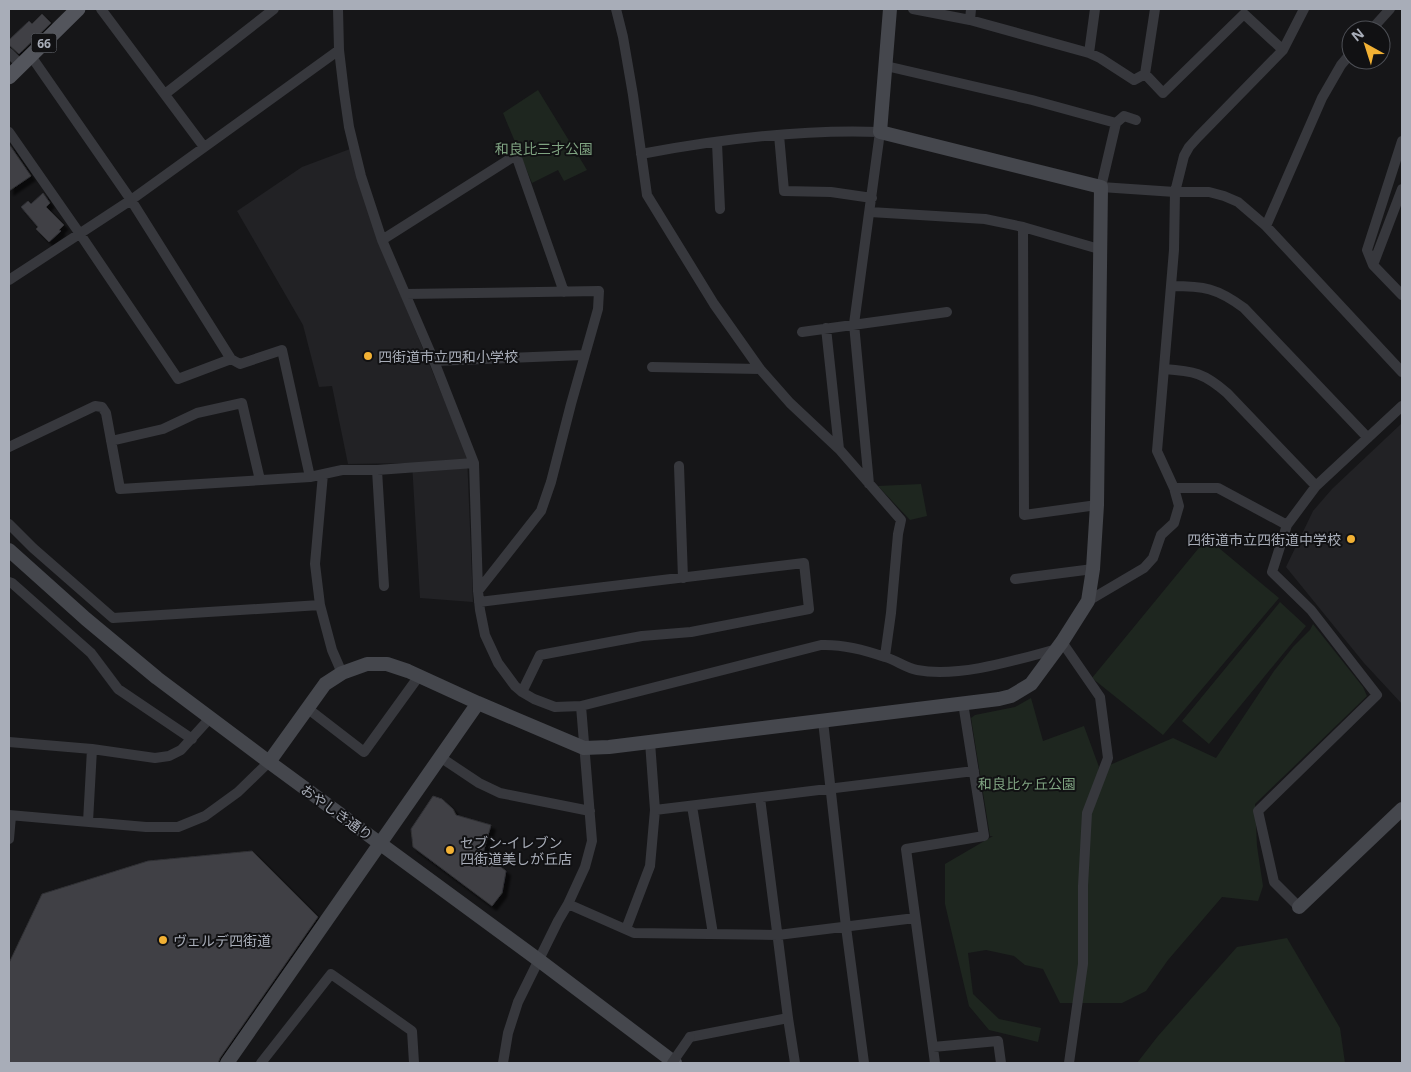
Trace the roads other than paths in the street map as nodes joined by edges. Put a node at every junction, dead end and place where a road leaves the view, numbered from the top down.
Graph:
1 (78, 9) edge
2 (101, 9) edge
3 (274, 9) edge
4 (338, 9) edge
5 (616, 9) edge
6 (890, 9) edge
7 (914, 9) edge
8 (971, 9) edge
9 (1095, 9) edge
10 (1155, 9) edge
11 (1304, 9) edge
12 (1390, 9) edge
13 (970, 20) junction
14 (1380, 20) edge
15 (339, 50) junction
16 (1283, 50) junction
17 (9, 53) edge
18 (1089, 53) junction
19 (26, 60) junction
20 (1341, 65) edge
21 (886, 66) junction
22 (1146, 74) junction
23 (9, 77) edge
24 (165, 94) junction
25 (1136, 120) dead end
26 (1116, 123) junction
27 (9, 132) edge
28 (880, 132) junction
29 (778, 135) junction
30 (1402, 141) edge
31 (716, 142) junction
32 (204, 147) junction
33 (642, 154) junction
34 (1101, 187) junction
35 (1175, 192) junction
36 (1402, 193) edge
37 (872, 198) junction
38 (131, 200) junction
39 (720, 209) dead end
40 (870, 212) junction
41 (1266, 226) junction
42 (1023, 227) junction
43 (80, 234) junction
44 (382, 240) junction
45 (1099, 248) junction
46 (1373, 265) junction
47 (9, 280) edge
48 (1171, 286) junction
49 (564, 292) junction
50 (404, 294) junction
51 (1402, 296) edge
52 (947, 312) dead end
53 (854, 324) junction
54 (826, 328) junction
55 (802, 332) dead end
56 (584, 355) junction
57 (231, 359) junction
58 (434, 361) junction
59 (652, 367) dead end
60 (760, 369) junction
61 (1164, 369) junction
62 (1402, 372) edge
63 (1402, 406) edge
64 (1368, 438) junction
65 (111, 441) junction
66 (9, 446) edge
67 (839, 449) junction
68 (474, 464) junction
69 (679, 466) dead end
70 (377, 470) junction
71 (323, 474) junction
72 (310, 477) junction
73 (260, 480) junction
74 (868, 484) junction
75 (1316, 486) junction
76 (1174, 488) junction
77 (1097, 505) junction
78 (9, 524) edge
79 (1287, 525) junction
80 (9, 550) edge
81 (1093, 569) junction
82 (683, 578) junction
83 (1015, 579) dead end
84 (9, 582) edge
85 (384, 586) dead end
86 (479, 596) junction
87 (1088, 601) junction
88 (320, 605) junction
89 (1060, 646) junction
90 (885, 656) junction
91 (342, 673) junction
92 (419, 676) junction
93 (522, 692) junction
94 (478, 703) junction
95 (963, 703) junction
96 (581, 706) junction
97 (307, 708) junction
98 (211, 717) junction
99 (823, 720) junction
100 (192, 739) junction
101 (9, 742) edge
102 (650, 742) junction
103 (584, 748) junction
104 (92, 750) junction
105 (440, 757) junction
106 (269, 762) junction
107 (974, 771) junction
108 (831, 789) junction
109 (760, 798) junction
110 (692, 806) junction
111 (1402, 809) edge
112 (655, 810) junction
113 (590, 811) junction
114 (10, 816) edge
115 (88, 822) junction
116 (9, 839) edge
117 (380, 844) junction
118 (568, 904) junction
119 (1299, 907) joint
120 (915, 918) junction
121 (846, 927) junction
122 (626, 929) junction
123 (713, 934) junction
124 (778, 935) junction
125 (540, 961) junction
126 (788, 1018) junction
127 (933, 1048) junction
128 (227, 1063) edge
129 (261, 1063) edge
130 (414, 1063) edge
131 (503, 1063) edge
132 (674, 1063) edge
133 (796, 1063) edge
134 (864, 1063) edge
135 (935, 1063) edge
136 (1001, 1063) edge
137 (1069, 1063) edge

1 - 19 main road, 66
2 - 24 street
3 - 24 street
4 - 15 street
5 - 33 street
6 - 21 street
7 - 13 street
8 - 13 street
9 - 18 street
10 - 22 street
11 - 16 street
12 - 14 street
13 - 18 street
15 - 32 street
15 - 44 street
16 - 22 street
16 - 35 street
17 - 19 street
18 - 22 street
19 - 23 main road, 66
19 - 38 street
20 - 41 street
21 - 26 street
21 - 28 street
24 - 32 street
25 - 26 street
26 - 34 street
27 - 43 street
28 - 29 street
28 - 34 street
28 - 37 street
29 - 31 street
29 - 37 street
30 - 46 street
31 - 33 street
31 - 39 street
32 - 38 street
33 - 60 street
34 - 35 street
34 - 45 street
35 - 41 street
35 - 48 street
36 - 46 street
37 - 40 street
38 - 43 street
38 - 57 street
40 - 42 street
40 - 53 street
41 - 62 street
42 - 45 street
42 - 77 street
43 - 47 street
43 - 57 street
44 - 49 street
44 - 50 street
45 - 77 street
46 - 51 street
48 - 61 street
48 - 64 street
49 - 50 street
49 - 56 street
50 - 58 street
52 - 53 street
53 - 54 street
53 - 74 street
54 - 55 street
54 - 67 street
56 - 58 street
56 - 86 street
57 - 72 street
58 - 68 street
59 - 60 street
60 - 67 street
61 - 75 street
61 - 76 street
63 - 64 street
64 - 75 street
65 - 66 street
65 - 73 street
65 - 73 street
67 - 74 street
68 - 70 street
68 - 86 street
69 - 82 street
70 - 71 street
70 - 85 street
71 - 72 street
71 - 88 street
72 - 73 street
74 - 90 street
75 - 79 street
76 - 79 street
76 - 87 street
77 - 81 street
78 - 88 street
79 - 119 street
80 - 98 street, おやしき通り
81 - 83 street
81 - 87 street
82 - 86 street
82 - 93 street
84 - 100 street
86 - 93 street
87 - 89 street
88 - 91 street
89 - 90 street
89 - 95 street
89 - 137 street
90 - 96 street
91 - 92 street
91 - 97 street
92 - 94 street
92 - 97 street
93 - 96 street
94 - 103 street
94 - 105 street
95 - 99 street
95 - 107 street
96 - 103 street
97 - 106 street
98 - 100 street
98 - 106 street, おやしき通り
99 - 102 street
99 - 108 street
100 - 104 street
101 - 104 street
102 - 103 street
102 - 112 street
103 - 113 street
104 - 115 street
105 - 113 street
105 - 117 street
106 - 115 street
106 - 117 street, おやしき通り
107 - 108 street
107 - 120 street
108 - 109 street
108 - 121 street
109 - 110 street
109 - 124 street
110 - 112 street
110 - 123 street
111 - 119 street
112 - 122 street
113 - 118 street
114 - 115 street
114 - 116 street
117 - 125 street, おやしき通り
117 - 128 street
118 - 122 street
118 - 125 street
120 - 121 street
120 - 127 street
121 - 124 street
121 - 134 street
122 - 123 street
123 - 124 street
124 - 126 street
125 - 131 street
125 - 132 street, おやしき通り
126 - 132 street, bridge
126 - 133 street
127 - 135 street
127 - 136 street
129 - 130 street

